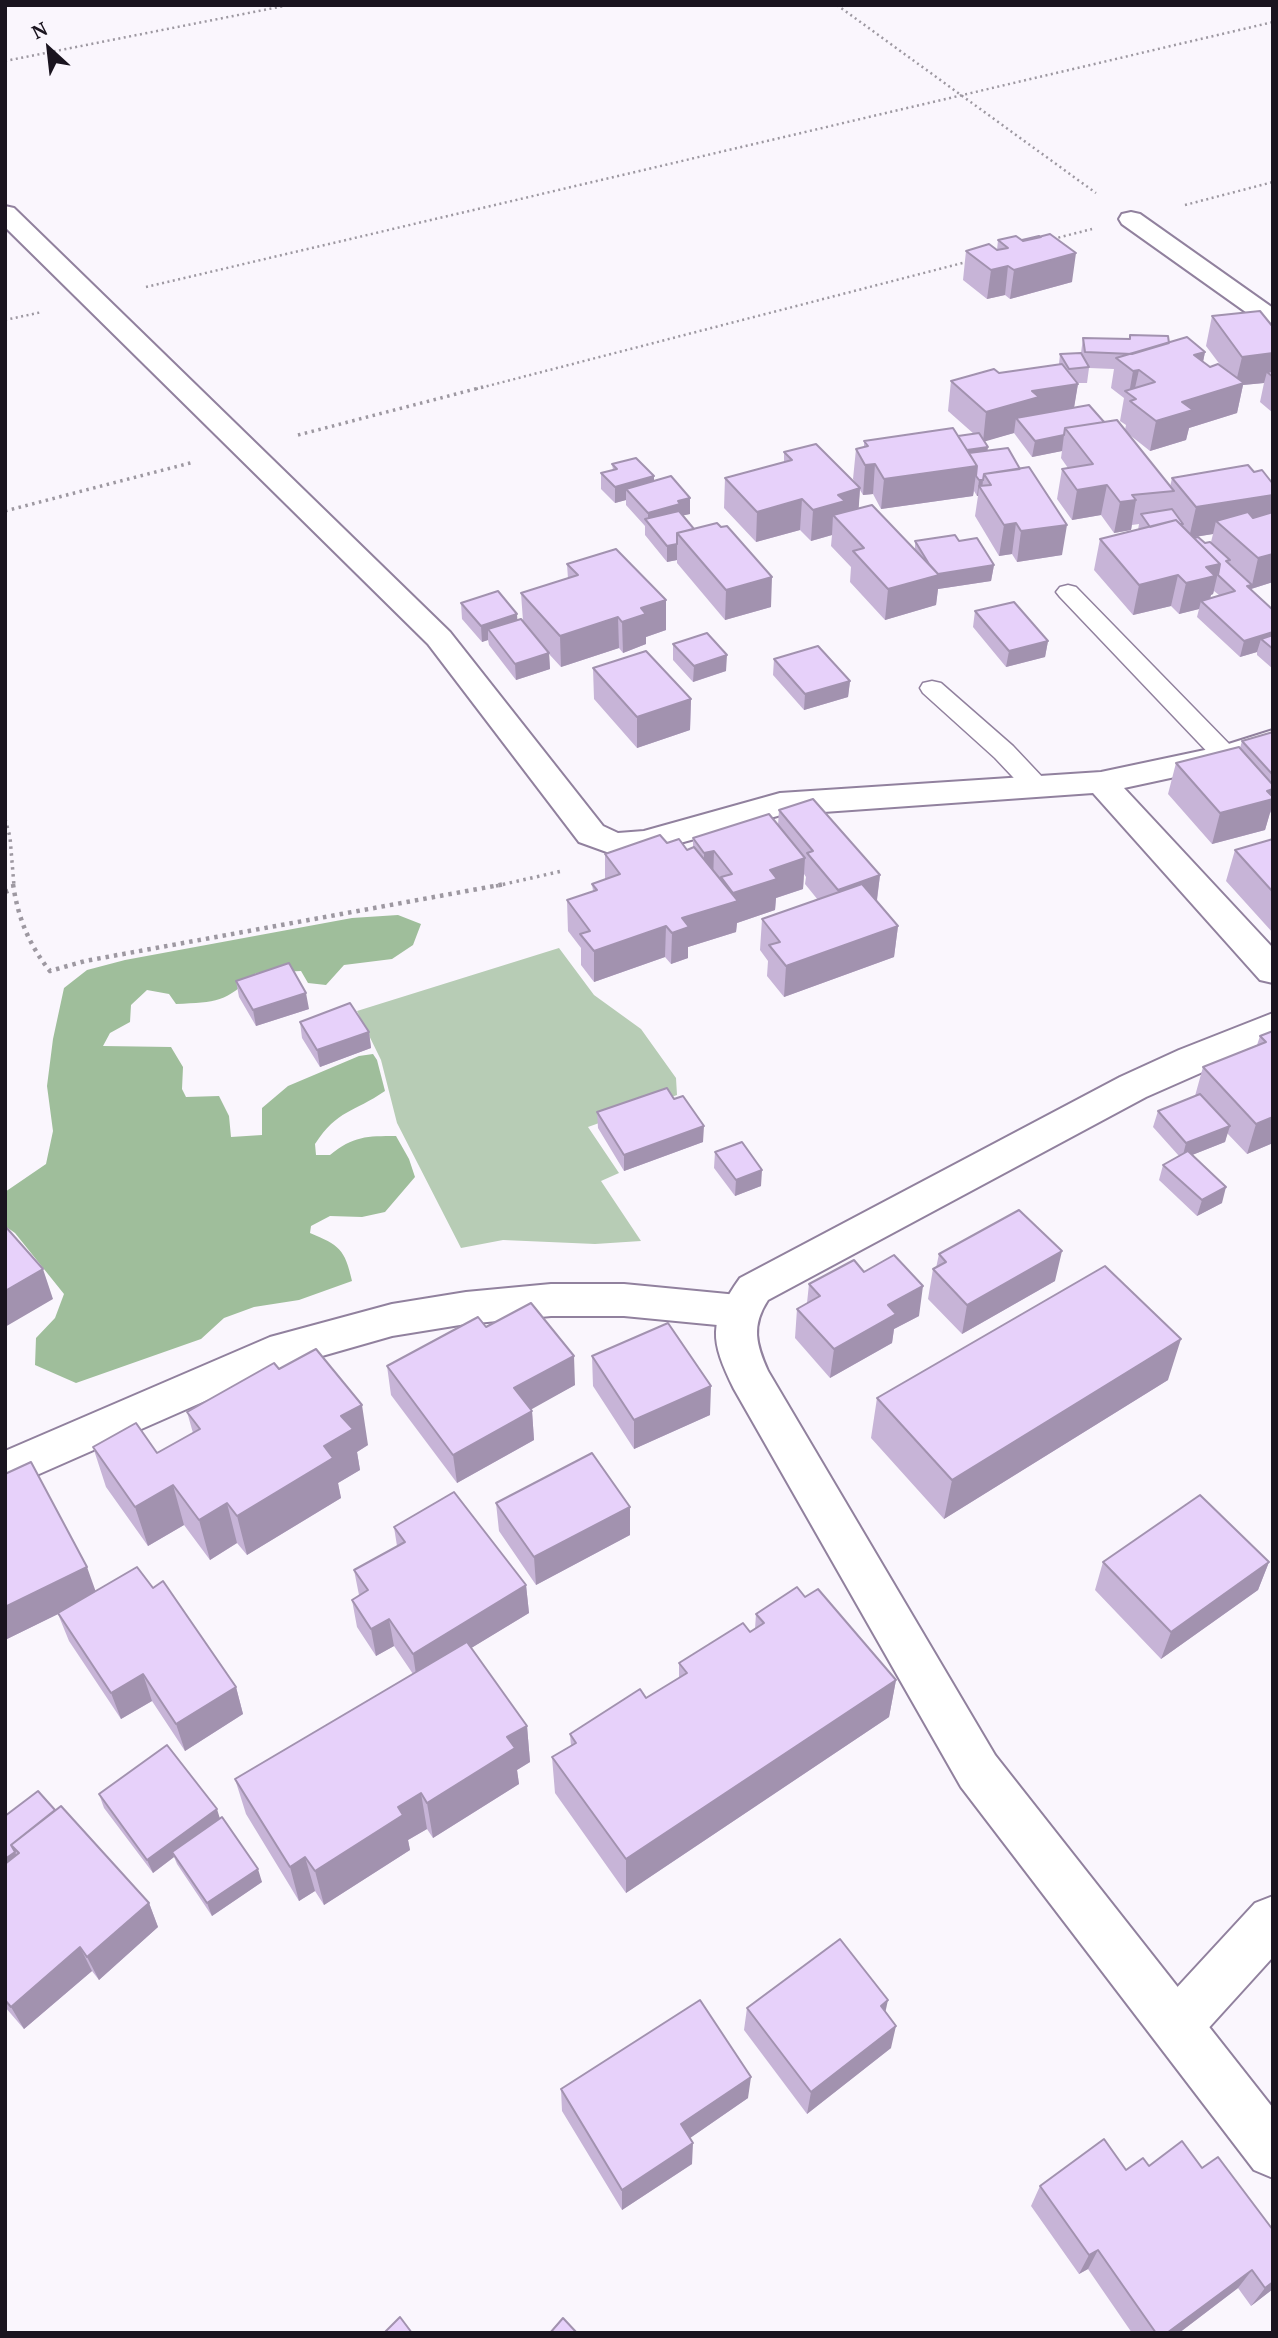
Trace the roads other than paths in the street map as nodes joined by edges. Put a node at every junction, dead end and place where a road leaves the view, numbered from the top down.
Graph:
1 (5, 213) edge
2 (1131, 219) road end
3 (1273, 320) edge
4 (1068, 592) dead end
5 (932, 688) dead end
6 (1273, 740) edge
7 (1226, 756) junction
8 (1101, 782) junction
9 (1037, 787) junction
10 (1273, 971) edge
11 (1273, 1026) edge
12 (738, 1311) junction
13 (5, 1471) edge
14 (1273, 1920) edge
15 (1177, 2025) junction
16 (1273, 2151) edge

1 - 9 street
2 - 3 street
4 - 7 lane
5 - 9 lane
6 - 7 street
7 - 8 street
8 - 9 street
8 - 10 street
11 - 12 street
12 - 13 street
12 - 15 street
14 - 15 street
15 - 16 street

